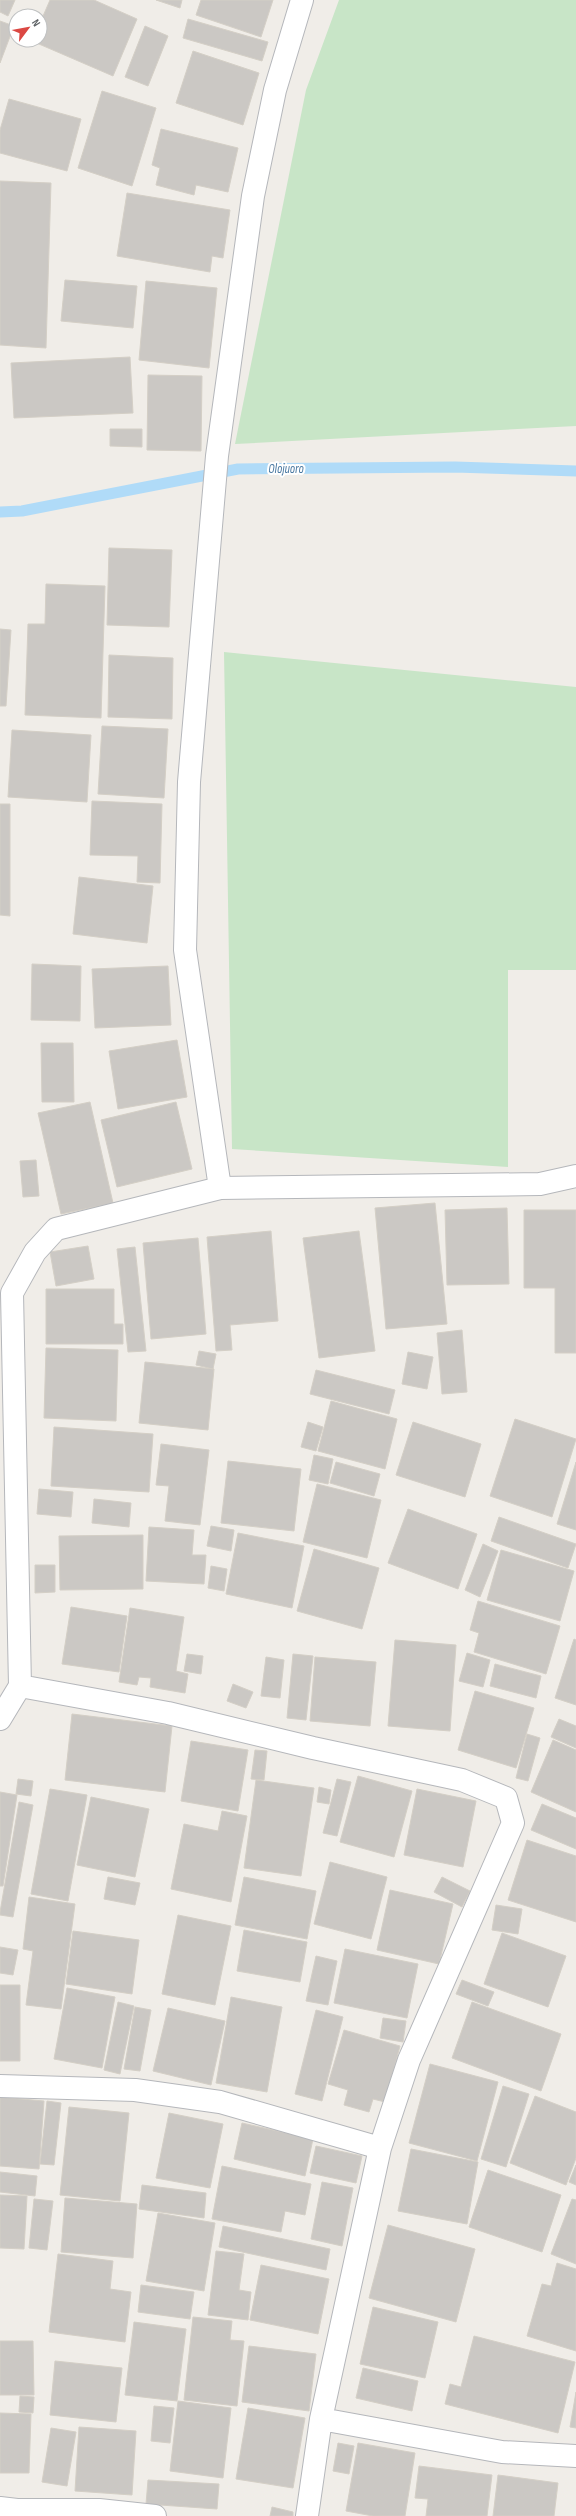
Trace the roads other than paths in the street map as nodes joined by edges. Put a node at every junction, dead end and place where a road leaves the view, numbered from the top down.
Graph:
1 (302, 0) edge
2 (576, 1176) edge
3 (220, 1188) junction
4 (20, 1686) junction
5 (0, 1719) edge
6 (0, 2086) edge
7 (380, 2148) junction
8 (321, 2419) junction
9 (576, 2456) edge
10 (0, 2508) edge
11 (155, 2516) edge
12 (307, 2516) edge

1 - 3 street
2 - 3 street
3 - 4 street
4 - 5 street
4 - 7 street
6 - 7 street
7 - 8 street
8 - 9 street
8 - 12 street
10 - 11 street

